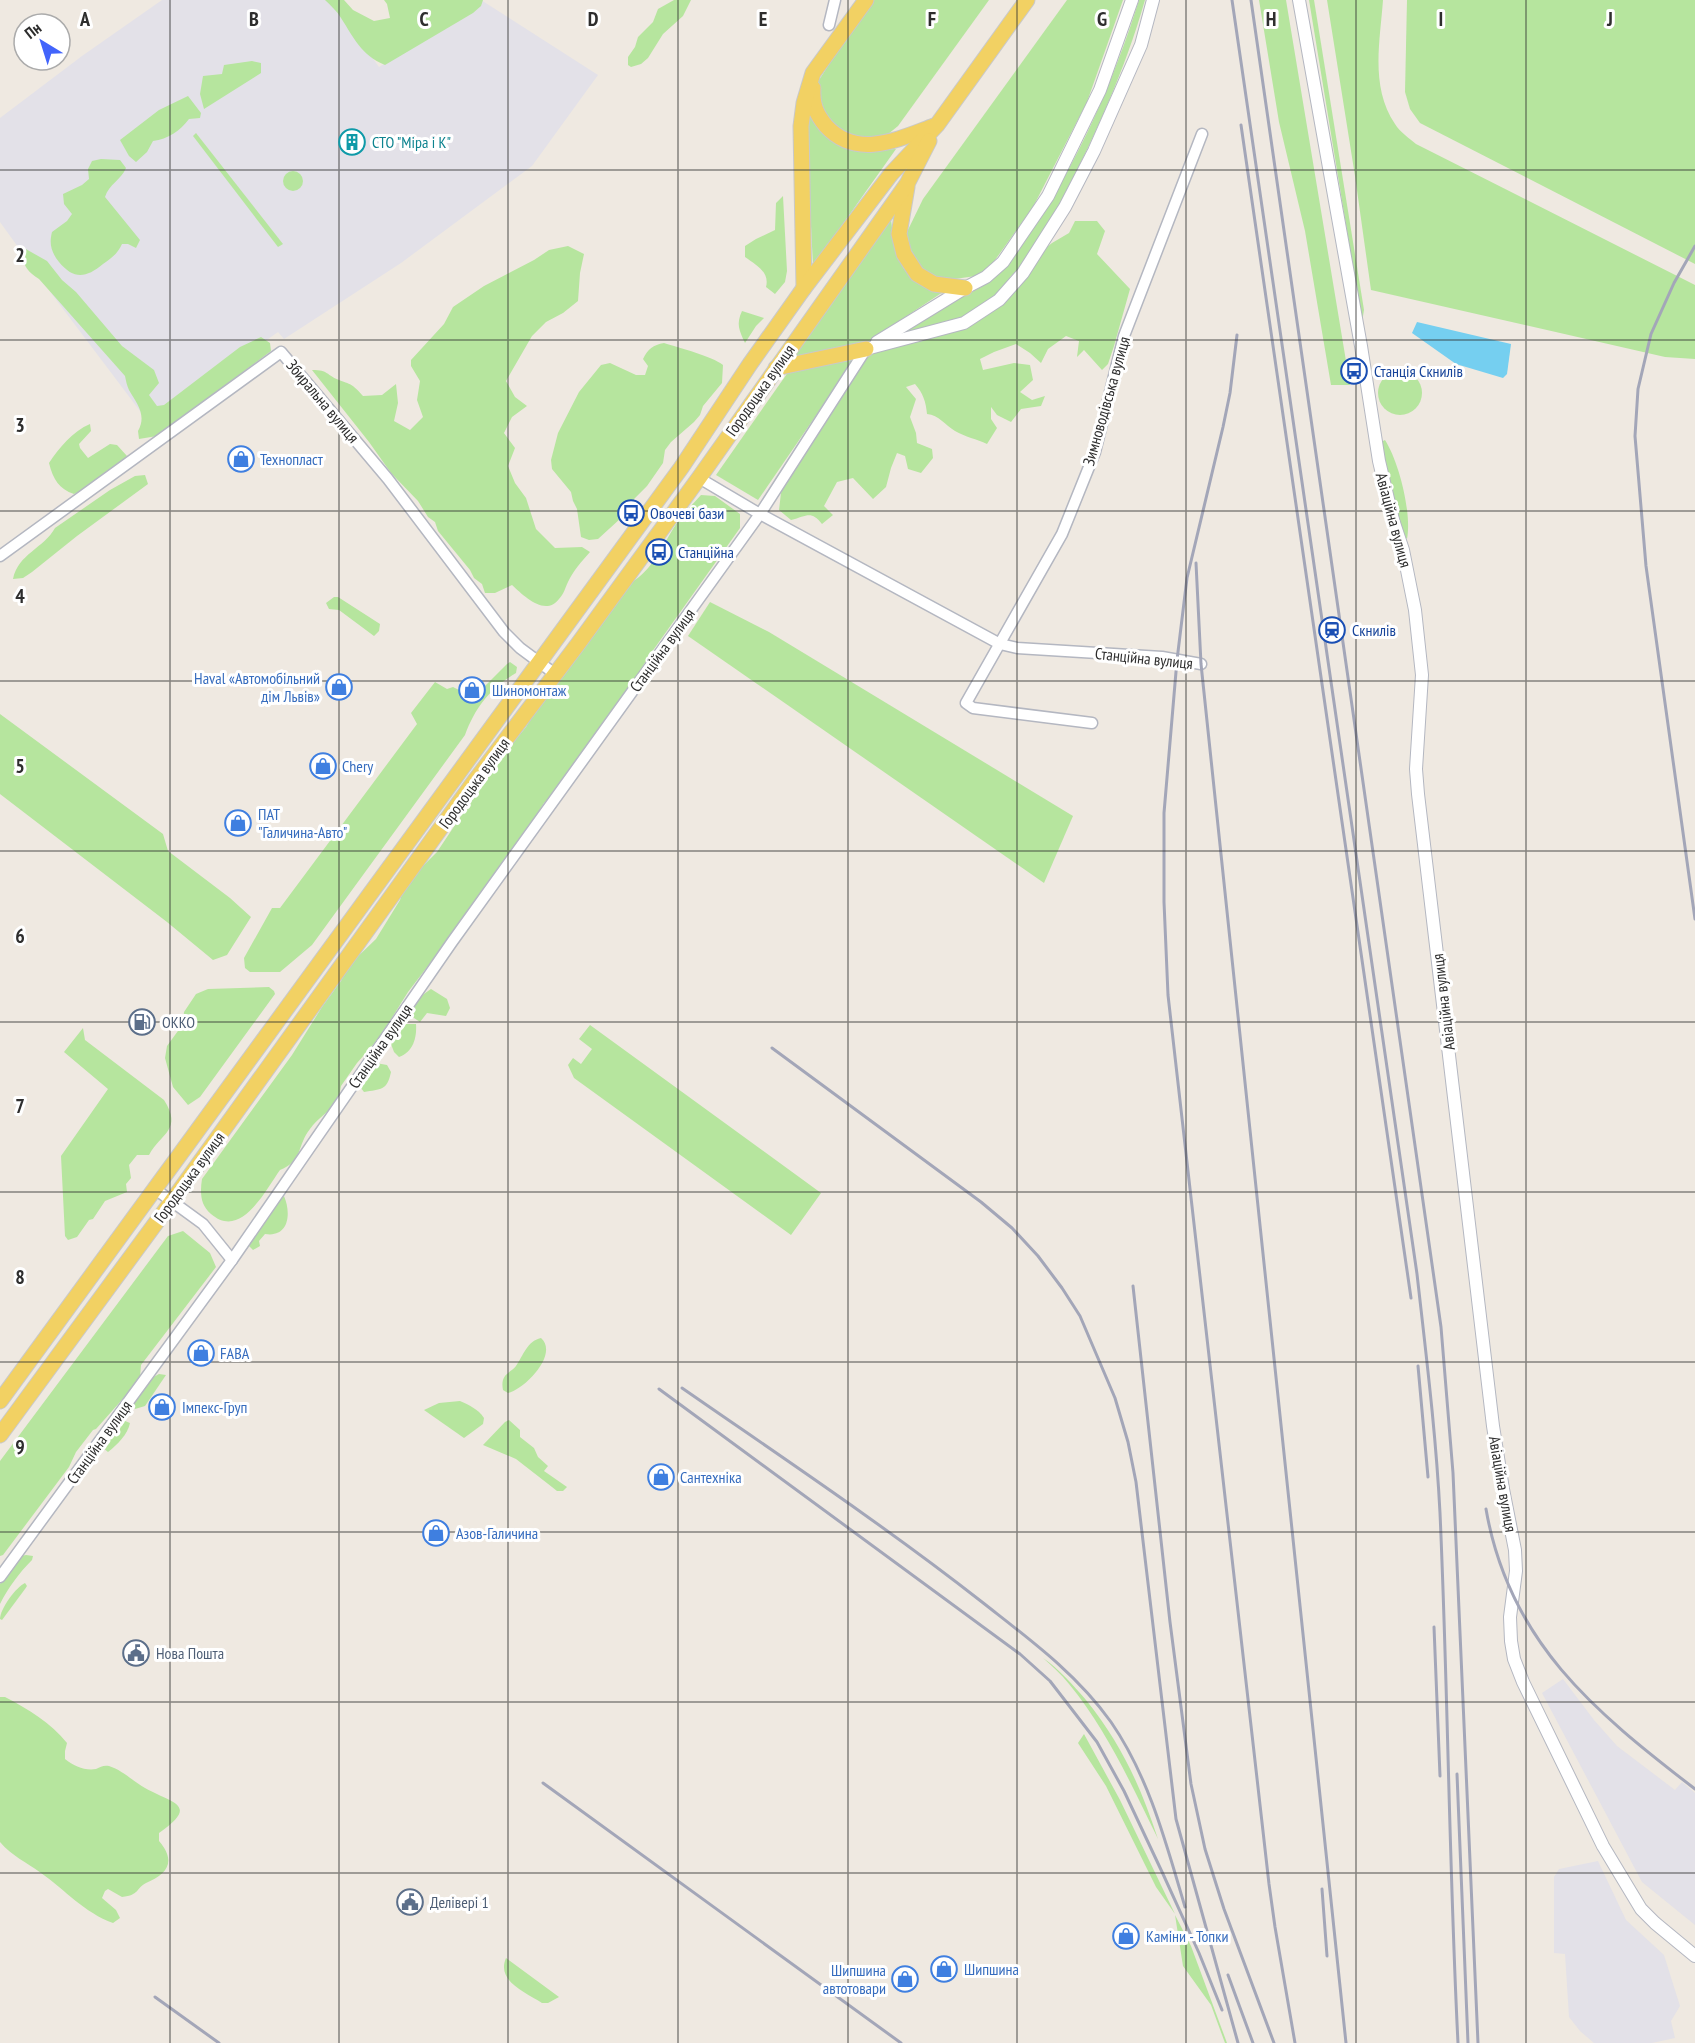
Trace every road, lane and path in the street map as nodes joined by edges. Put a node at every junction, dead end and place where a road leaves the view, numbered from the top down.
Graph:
1 (835, 0) edge
2 (866, 0) edge
3 (1027, 0) edge
4 (1132, 0) edge
5 (1153, 0) edge
6 (1299, 0) edge
7 (829, 25) dead end
8 (813, 74) junction
9 (937, 125) junction
10 (1202, 134) dead end
11 (907, 184) junction
12 (804, 288) junction
13 (965, 288) junction
14 (866, 348) junction
15 (776, 368) junction
16 (699, 478) junction
17 (760, 514) junction
18 (0, 556) edge
19 (1000, 644) junction
20 (539, 662) junction
21 (1201, 664) dead end
22 (555, 674) junction
23 (1092, 723) dead end
24 (155, 1189) junction
25 (172, 1201) junction
26 (232, 1260) junction
27 (0, 1401) edge
28 (0, 1435) edge
29 (0, 1577) edge
30 (1695, 1956) edge

1 - 7 street
2 - 8 main road
3 - 9 main road, Городоцька вулиця
4 - 13 street
5 - 14 street
6 - 30 street, Авіаційна вулиця
8 - 9 main road
8 - 12 main road
9 - 11 main road, Городоцька вулиця
9 - 12 main road, Городоцька вулиця
10 - 19 street, Зимноводівська вулиця
11 - 13 main road
11 - 15 main road, Городоцька вулиця
12 - 20 main road, Городоцька вулиця
13 - 14 street
14 - 15 main road
14 - 17 street, Станційна вулиця
15 - 16 main road, Городоцька вулиця
16 - 17 street, Станційна вулиця
16 - 22 main road, Городоцька вулиця
17 - 19 street, Станційна вулиця
17 - 26 street, Станційна вулиця
18 - 20 street, Збиральна вулиця
19 - 21 street, Станційна вулиця
19 - 23 street, Зимноводівська вулиця
20 - 22 street
20 - 24 main road, Городоцька вулиця
22 - 25 main road, Городоцька вулиця
24 - 25 street
24 - 27 main road, Городоцька вулиця
25 - 26 street
25 - 28 main road, Городоцька вулиця
26 - 29 street, Станційна вулиця

